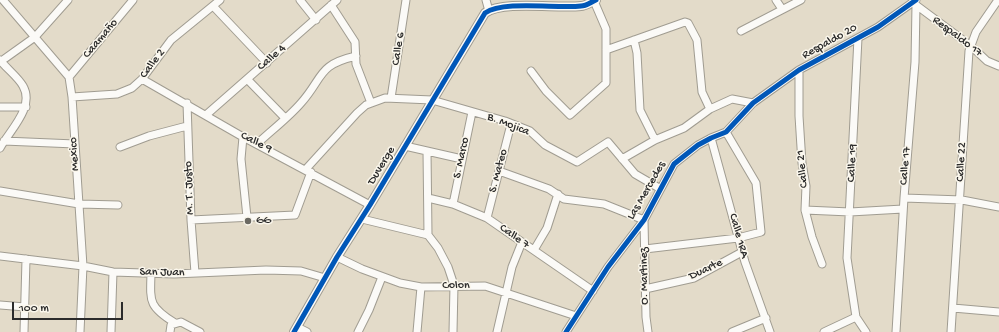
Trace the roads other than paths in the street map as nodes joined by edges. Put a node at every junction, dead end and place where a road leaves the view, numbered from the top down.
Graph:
1 (3, 0) edge
2 (68, 0) edge
3 (133, 0) edge
4 (220, 0) edge
5 (300, 0) edge
6 (337, 0) edge
7 (406, 0) edge
8 (486, 0) edge
9 (595, 0) edge
10 (776, 0) edge
11 (801, 0) edge
12 (998, 0) edge
13 (915, 2) edge
14 (525, 3) edge
15 (331, 5) junction
16 (213, 6) junction
17 (782, 10) junction
18 (489, 11) junction
19 (316, 20) junction
20 (741, 31) dead end
21 (35, 37) junction
22 (858, 38) junction
23 (634, 40) junction
24 (971, 46) junction
25 (606, 50) junction
26 (356, 56) junction
27 (0, 62) edge
28 (267, 63) junction
29 (999, 66) edge
30 (799, 70) junction
31 (531, 71) dead end
32 (69, 77) junction
33 (142, 79) junction
34 (248, 79) junction
35 (72, 97) junction
36 (388, 98) junction
37 (432, 100) junction
38 (187, 103) junction
39 (372, 103) junction
40 (753, 103) junction
41 (0, 107) edge
42 (26, 107) junction
43 (710, 109) junction
44 (472, 112) junction
45 (206, 115) junction
46 (285, 118) junction
47 (511, 124) junction
48 (188, 126) junction
49 (726, 132) junction
50 (243, 136) junction
51 (711, 138) junction
52 (655, 140) junction
53 (4, 141) junction
54 (258, 143) junction
55 (75, 144) junction
56 (405, 146) junction
57 (0, 148) edge
58 (120, 148) dead end
59 (427, 151) junction
60 (622, 159) junction
61 (462, 160) junction
62 (309, 171) junction
63 (499, 171) junction
64 (659, 188) junction
65 (0, 191) edge
66 (558, 194) junction
67 (428, 198) junction
68 (904, 198) junction
69 (960, 200) junction
70 (79, 204) junction
71 (452, 204) junction
72 (118, 205) dead end
73 (370, 205) junction
74 (999, 207) edge
75 (903, 209) junction
76 (805, 210) junction
77 (850, 212) junction
78 (247, 217) junction
79 (487, 218) junction
80 (362, 219) junction
81 (191, 220) junction
82 (644, 220) junction
83 (428, 235) junction
84 (738, 238) junction
85 (522, 242) junction
86 (645, 249) junction
87 (534, 250) junction
88 (742, 252) junction
89 (0, 256) edge
90 (337, 257) junction
91 (26, 259) junction
92 (822, 264) dead end
93 (83, 266) junction
94 (113, 272) junction
95 (195, 273) junction
96 (151, 274) junction
97 (382, 277) junction
98 (325, 278) junction
99 (454, 285) junction
100 (421, 287) junction
101 (645, 289) junction
102 (593, 291) junction
103 (506, 294) junction
104 (0, 305) edge
105 (25, 307) junction
106 (953, 308) junction
107 (999, 312) edge
108 (576, 316) junction
109 (856, 317) junction
110 (766, 318) junction
111 (172, 327) edge
112 (296, 329) edge
113 (24, 332) edge
114 (80, 332) edge
115 (111, 332) edge
116 (200, 332) edge
117 (307, 332) edge
118 (358, 332) edge
119 (417, 332) edge
120 (453, 332) edge
121 (497, 332) edge
122 (566, 332) edge
123 (648, 332) edge
124 (732, 332) edge
125 (770, 332) edge
126 (824, 332) edge
127 (866, 332) edge
128 (896, 332) edge
129 (952, 332) edge

1 - 21 street
2 - 21 street
3 - 32 street, Caamaño
4 - 16 street, Calle 2
5 - 19 street
6 - 15 street, Calle 4
7 - 36 street, Calle 6
8 - 18 street
9 - 14 street
9 - 25 street
10 - 17 street
11 - 17 street
12 - 24 street, Calle 22
13 - 22 street, Respaldo 20
13 - 24 street, Respaldo 17
13 - 68 street, Calle 17
14 - 18 street
15 - 19 street, Calle 4
15 - 26 street
16 - 28 street
16 - 33 street, Calle 2
17 - 20 street
18 - 37 street, Duverge
19 - 28 street, Calle 4
21 - 27 street
21 - 32 street
22 - 30 street, Respaldo 20
22 - 77 street, Calle 19
23 - 25 street
23 - 43 street
23 - 52 street
24 - 29 street, Respaldo 17
24 - 69 street, Calle 22
25 - 31 street
26 - 39 street
26 - 46 street
27 - 42 street
28 - 34 street, Calle 4
30 - 40 street, Respaldo 20
30 - 76 street, Calle 21
32 - 35 street, Mexico
33 - 35 street, Calle 2
33 - 38 street, Calle 9
34 - 45 street, Calle 4
34 - 46 street
35 - 55 street, Mexico
36 - 37 street, B. Mojica
36 - 39 street
37 - 44 street, B. Mojica
37 - 56 street, Duverge
38 - 45 street, Calle 9
38 - 48 street, M. T. Justo
39 - 62 street
40 - 43 street
40 - 49 street, Las Mercedes
41 - 42 street
42 - 53 street
43 - 52 street
44 - 47 street, B. Mojica
44 - 61 street, S. Marco
45 - 50 street, Calle 9
46 - 54 street
47 - 60 street, B. Mojica
47 - 63 street, S. Mateo
48 - 58 street
48 - 81 street, M. T. Justo
49 - 51 street, Las Mercedes
49 - 84 street
50 - 54 street, Calle 9
50 - 78 street
51 - 64 street, Las Mercedes
51 - 84 street, Calle 1RA
52 - 60 street
53 - 55 street
53 - 57 street
54 - 62 street, Calle 9
55 - 70 street, Mexico
56 - 59 street
56 - 73 street, Duverge
59 - 61 street
59 - 67 street
60 - 64 street
61 - 71 street, S. Marco
62 - 73 street, Calle 9
62 - 78 street
63 - 66 street
63 - 79 street, S. Mateo
64 - 82 street, Las Mercedes
65 - 70 street
66 - 82 street
66 - 87 street
67 - 71 street, Calle 7
67 - 83 street
68 - 69 street
68 - 75 street, Calle 17
69 - 74 street
69 - 106 street, Calle 22
70 - 72 street
70 - 93 street, Mexico
71 - 79 street, Calle 7
73 - 80 street, Duverge
75 - 77 street
75 - 128 street, Calle 17
76 - 77 street
76 - 92 street, Calle 21
77 - 109 street, Calle 19
78 - 81 street
79 - 85 street, Calle 7
80 - 83 street
80 - 90 street, Duverge
81 - 95 street, M. T. Justo
82 - 86 street, O. Martinez
82 - 102 street, Las Mercedes
83 - 99 street
84 - 86 street
84 - 88 street, Calle 1RA
85 - 87 street, Calle 7
85 - 103 street
86 - 101 street, O. Martinez
87 - 102 street, Calle 7
88 - 101 street, Duarte
88 - 110 street, Calle 1RA
89 - 91 street, San Juan
90 - 97 street, Colon
90 - 98 street, Duverge
91 - 93 street, San Juan
91 - 105 street
93 - 94 street, San Juan
93 - 114 street, Mexico
94 - 96 street, San Juan
94 - 115 street
95 - 96 street, San Juan
95 - 98 street, San Juan
96 - 111 street
97 - 100 street, Colon
97 - 118 street
98 - 112 street, Duverge
99 - 100 street, Colon
99 - 103 street, Colon
99 - 120 street
100 - 119 street
101 - 123 street, O. Martinez
102 - 108 street, Las Mercedes
103 - 108 street, Colon
103 - 121 street
104 - 105 street
105 - 113 street
106 - 107 street
106 - 129 street, Calle 22
108 - 122 street, Las Mercedes
109 - 126 street
109 - 127 street
110 - 124 street
110 - 125 street, Calle 1RA
111 - 116 street
112 - 117 street

